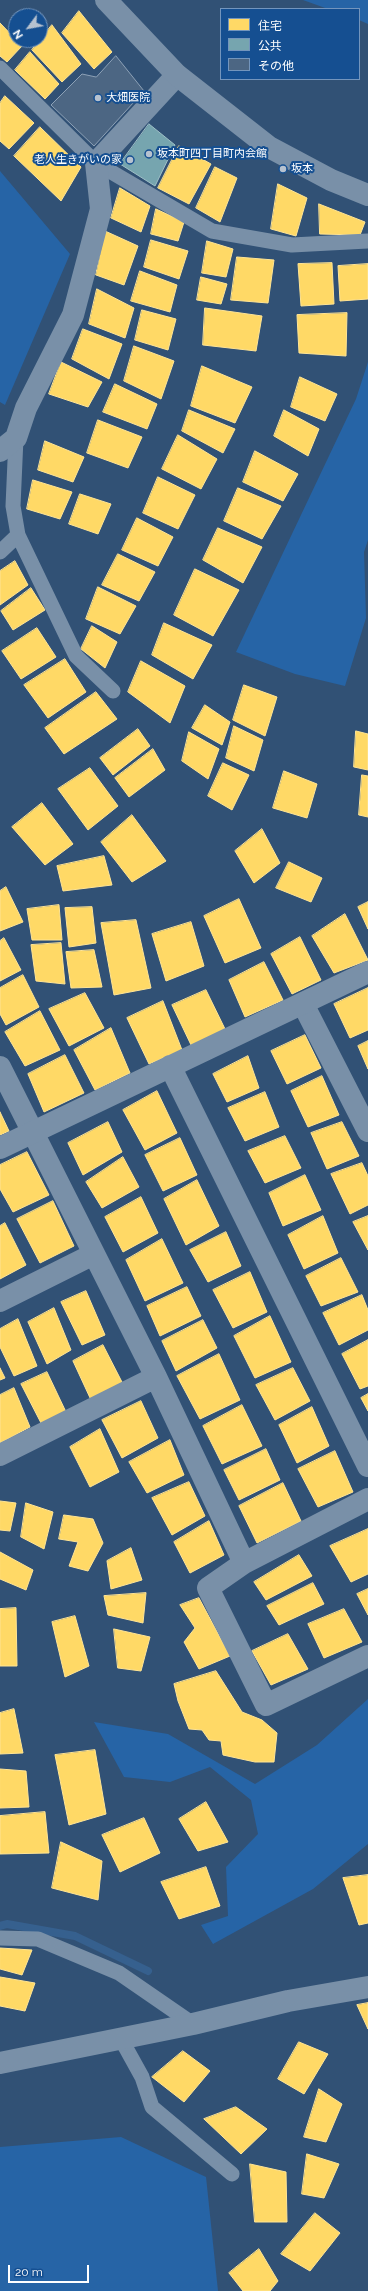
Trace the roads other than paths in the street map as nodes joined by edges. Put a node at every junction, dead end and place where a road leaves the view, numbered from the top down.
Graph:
1 (106, 0) edge
2 (0, 68) edge
3 (177, 75) junction
4 (96, 163) junction
5 (368, 195) edge
6 (368, 241) edge
7 (8, 445) edge
8 (18, 535) junction
9 (0, 552) edge
10 (113, 691) dead end
11 (368, 972) edge
12 (303, 1004) junction
13 (0, 1066) edge
14 (170, 1066) junction
15 (368, 1131) edge
16 (33, 1132) junction
17 (0, 1148) edge
18 (94, 1254) junction
19 (0, 1301) edge
20 (156, 1377) junction
21 (0, 1455) edge
22 (368, 1466) edge
23 (368, 1499) edge
24 (244, 1563) junction
25 (368, 1656) edge
26 (0, 1938) edge
27 (368, 1987) edge
28 (193, 2024) junction
29 (121, 2039) junction
30 (0, 2063) edge
31 (232, 2174) dead end

1 - 3 street
2 - 4 lane
3 - 4 street
3 - 5 street
4 - 6 lane
4 - 7 street
7 - 8 lane
8 - 9 lane
8 - 10 lane
11 - 12 street
12 - 14 street
12 - 15 street
13 - 16 street
14 - 16 street
14 - 22 street
16 - 17 street
16 - 18 street
18 - 19 street
18 - 20 street
20 - 21 street
20 - 24 street
23 - 24 street
24 - 25 street
26 - 28 lane
27 - 28 street
28 - 29 street
29 - 30 street
29 - 31 lane

